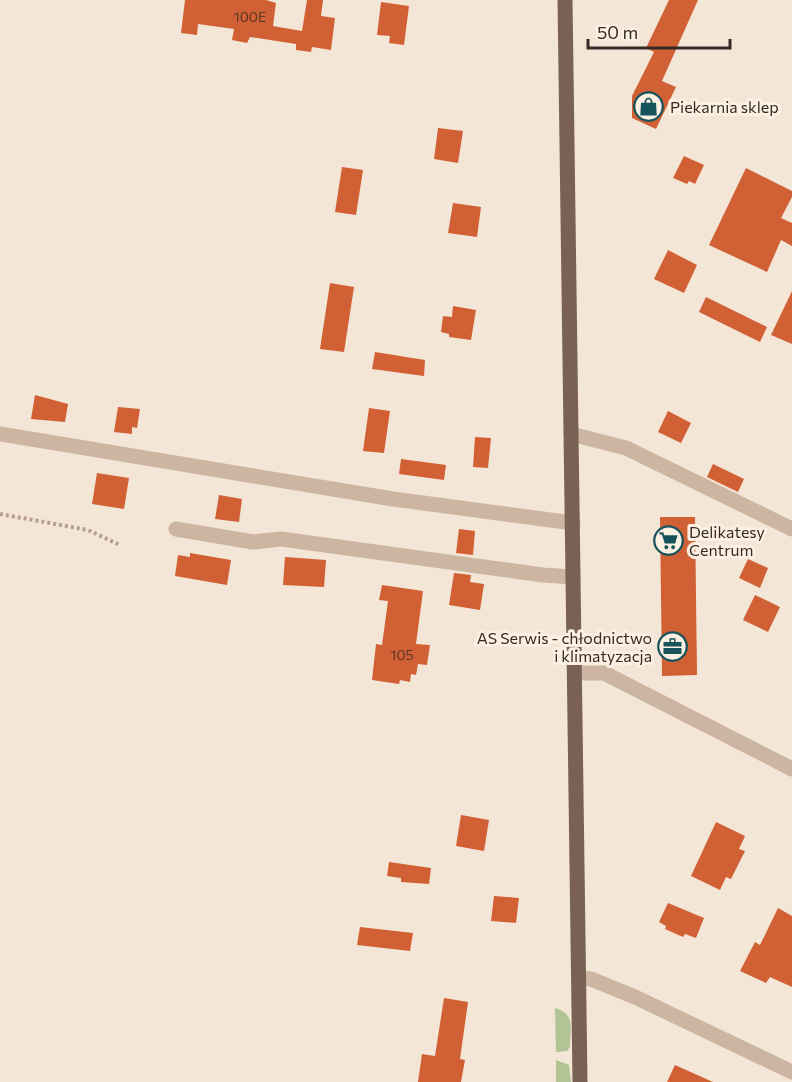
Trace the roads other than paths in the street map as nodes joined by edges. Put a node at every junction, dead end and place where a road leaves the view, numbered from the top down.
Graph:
1 (565, 0) edge
2 (0, 434) edge
3 (572, 434) junction
4 (573, 523) junction
5 (176, 529) dead end
6 (792, 529) edge
7 (573, 577) junction
8 (575, 673) junction
9 (792, 769) edge
10 (579, 978) junction
11 (792, 1072) edge
12 (580, 1082) edge

1 - 3 main road
2 - 4 street
3 - 4 main road
3 - 6 street
4 - 7 main road
5 - 7 street
7 - 8 main road
8 - 9 street
8 - 10 main road
10 - 11 street
10 - 12 main road

